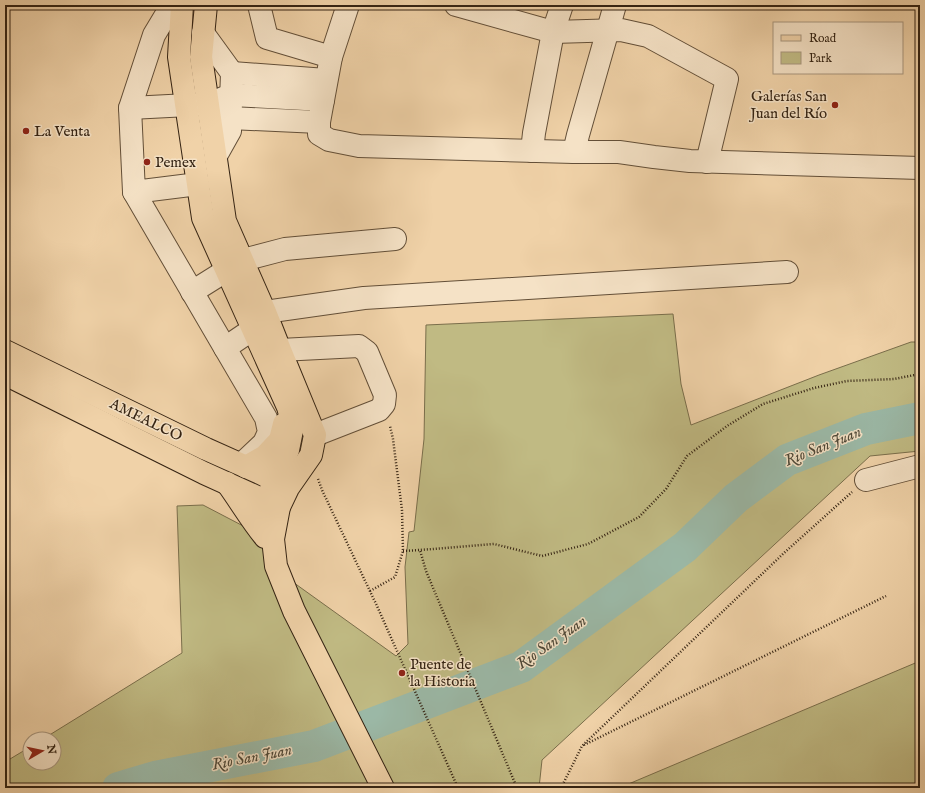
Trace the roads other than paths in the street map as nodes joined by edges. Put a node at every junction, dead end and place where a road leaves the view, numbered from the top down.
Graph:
1 (172, 5) edge
2 (182, 5) edge
3 (206, 5) edge
4 (259, 5) edge
5 (348, 5) edge
6 (456, 5) edge
7 (562, 5) edge
8 (615, 5) edge
9 (607, 31) junction
10 (553, 32) junction
11 (204, 33) junction
12 (331, 57) junction
13 (231, 101) junction
14 (208, 104) junction
15 (186, 105) junction
16 (322, 106) junction
17 (130, 108) junction
18 (532, 151) junction
19 (574, 152) junction
20 (216, 156) junction
21 (707, 162) junction
22 (920, 168) edge
23 (198, 184) junction
24 (134, 192) junction
25 (395, 239) dead end
26 (235, 266) junction
27 (786, 272) dead end
28 (192, 292) junction
29 (259, 321) junction
30 (225, 348) junction
31 (280, 350) junction
32 (5, 351) edge
33 (5, 374) edge
34 (288, 407) junction
35 (243, 466) junction
36 (920, 466) edge
37 (291, 477) junction
38 (866, 480) road end
39 (226, 482) junction
40 (265, 537) junction
41 (290, 614) junction
42 (370, 788) edge
43 (383, 788) edge

1 - 17 street
2 - 15 main road
3 - 11 main road
4 - 12 street
5 - 12 street
6 - 10 street
7 - 10 street
8 - 9 street
9 - 10 street
9 - 19 street
9 - 21 street
10 - 18 street
11 - 13 street
11 - 14 main road
12 - 16 street
13 - 14 street
13 - 16 street
13 - 16 street
13 - 20 street
14 - 15 street
14 - 20 main road
15 - 17 street
15 - 23 main road
16 - 18 street
17 - 24 street
18 - 19 street
19 - 21 street
20 - 26 main road
21 - 22 street
23 - 24 street
23 - 26 main road
24 - 28 street
25 - 26 street
26 - 28 street
26 - 29 main road
27 - 29 street
28 - 30 street
29 - 30 street
29 - 31 main road
29 - 34 main road
30 - 35 street
31 - 37 main road
31 - 37 street
32 - 35 main road, AMEALCO
33 - 39 main road, AMEALCO
34 - 35 main road
34 - 37 main road
35 - 37 main road, AMEALCO
36 - 38 street
37 - 39 main road, AMEALCO
37 - 40 main road
37 - 41 main road
39 - 40 main road
40 - 41 main road
41 - 42 main road
41 - 43 main road

